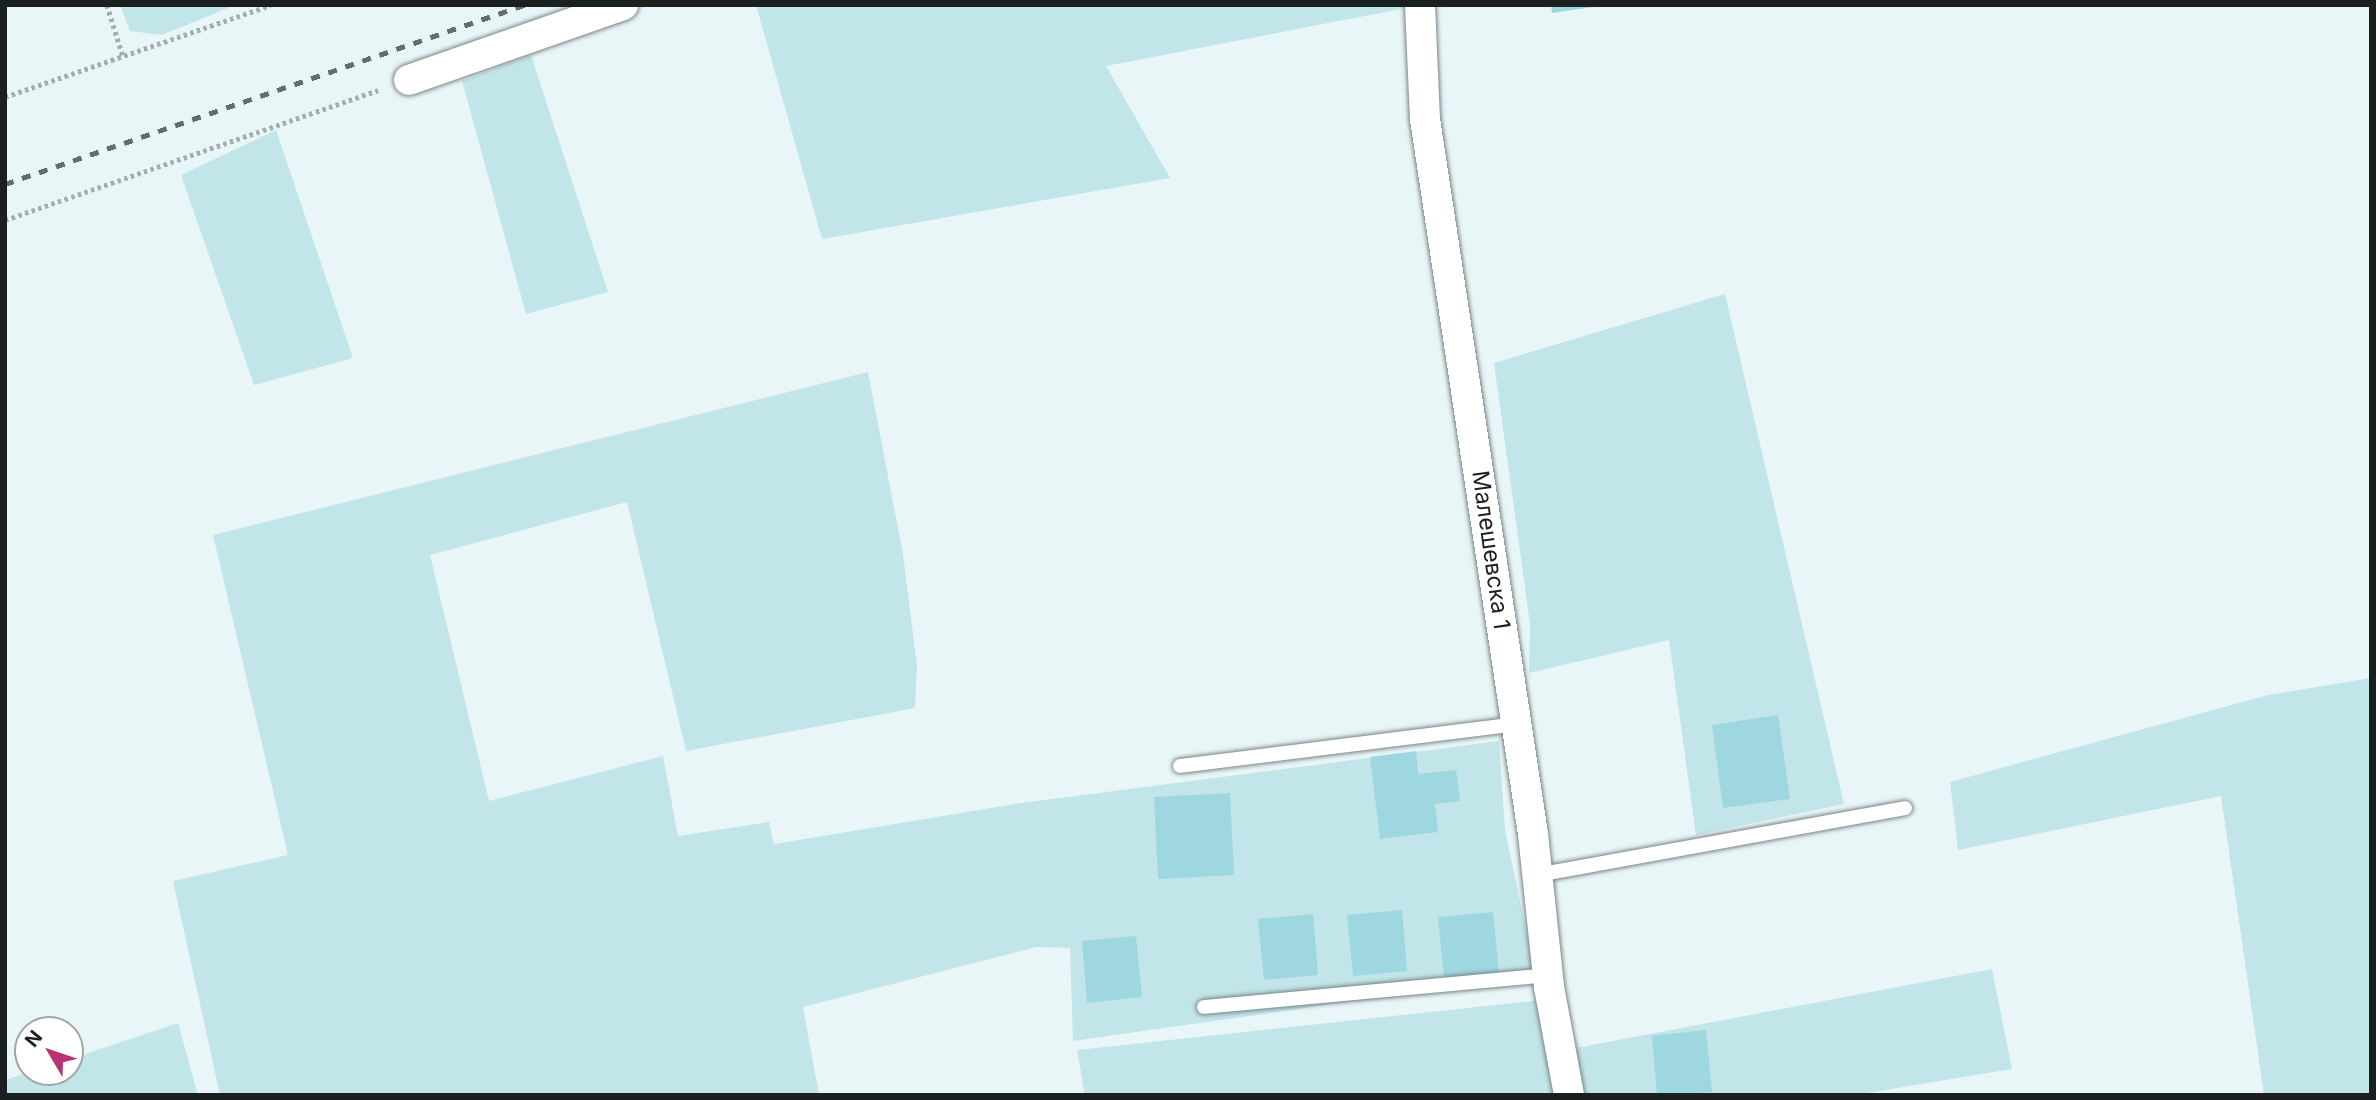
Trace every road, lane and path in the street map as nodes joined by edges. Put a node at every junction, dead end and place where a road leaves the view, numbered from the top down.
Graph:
1 (107, 5) edge
2 (270, 5) edge
3 (623, 5) edge
4 (1420, 5) edge
5 (123, 56) junction
6 (409, 80) joint
7 (5, 97) edge
8 (5, 220) edge
9 (1516, 724) junction
10 (1180, 766) dead end
11 (1905, 808) dead end
12 (1537, 875) junction
13 (1548, 975) junction
14 (1204, 1007) dead end
15 (1569, 1095) edge

1 - 5 path
2 - 5 path
3 - 6 street
4 - 9 street, Малешевска 1
5 - 7 path
6 - 8 path
9 - 10 lane
9 - 12 street, Малешевска 1
11 - 12 lane
12 - 13 street, Малешевска 1
13 - 14 lane
13 - 15 street, Малешевска 1

